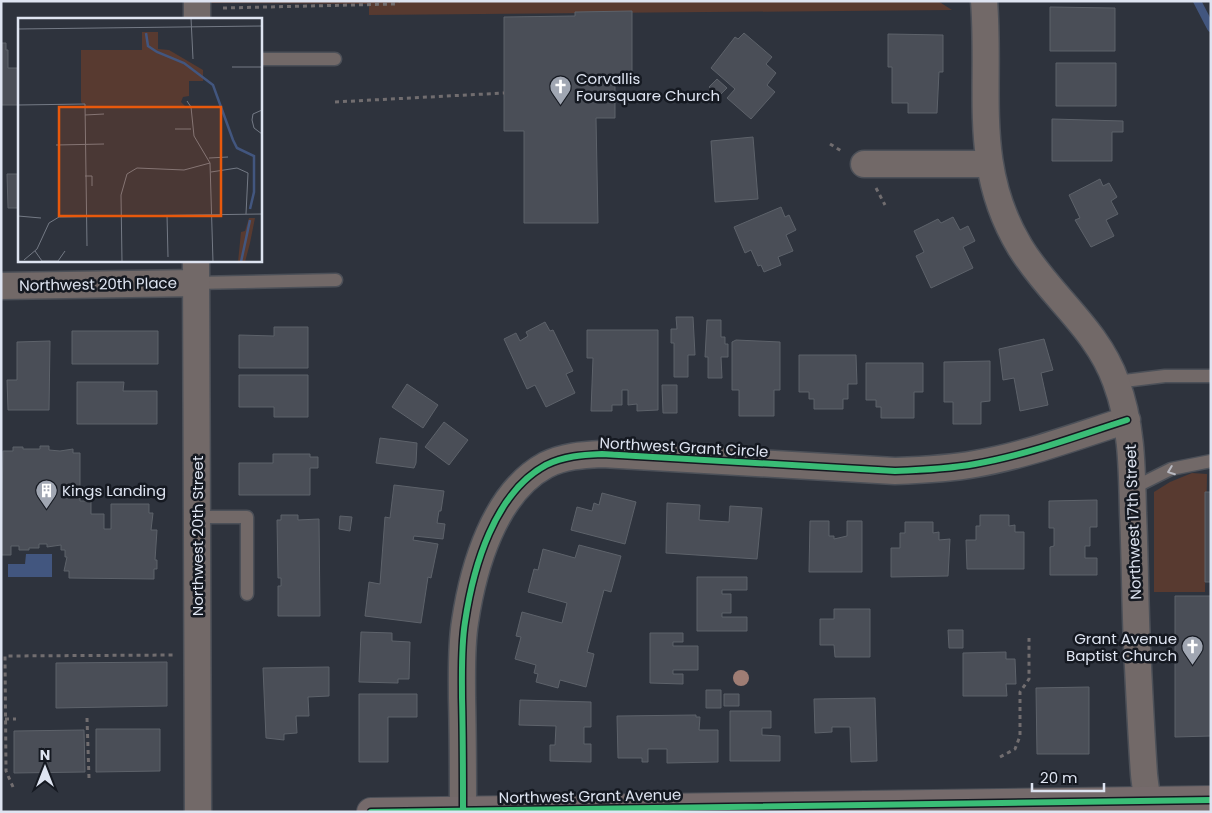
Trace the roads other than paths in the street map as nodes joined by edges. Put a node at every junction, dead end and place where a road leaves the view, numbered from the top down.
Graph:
1 (984, 1) edge
2 (261, 59) edge
3 (335, 59) dead end
4 (864, 164) dead end
5 (988, 164) junction
6 (195, 271) edge
7 (336, 280) dead end
8 (1, 286) edge
9 (1211, 376) edge
10 (1116, 382) junction
11 (1127, 420) junction
12 (1211, 461) edge
13 (1133, 488) junction
14 (197, 517) junction
15 (247, 594) dead end
16 (1211, 800) edge
17 (1148, 806) edge
18 (810, 809) edge
19 (463, 811) edge
20 (198, 812) edge
21 (371, 812) edge

1 - 5 street, Northwest 17th Street
2 - 3 lane
4 - 5 street
5 - 10 street, Northwest 17th Street
6 - 7 lane
6 - 8 street, Northwest 20th Place
6 - 14 street, Northwest 20th Street
9 - 10 lane
10 - 11 street, Northwest 17th Street
11 - 13 street, Northwest 17th Street
11 - 19 street, Northwest Grant Circle
12 -> 13 lane
13 - 17 street, Northwest 17th Street
14 - 15 lane
14 - 20 street, Northwest 20th Street
16 - 17 main road, Northwest Grant Avenue
17 - 18 main road, Northwest Grant Avenue
18 - 19 main road, Northwest Grant Avenue
19 - 21 main road, Northwest Grant Avenue

